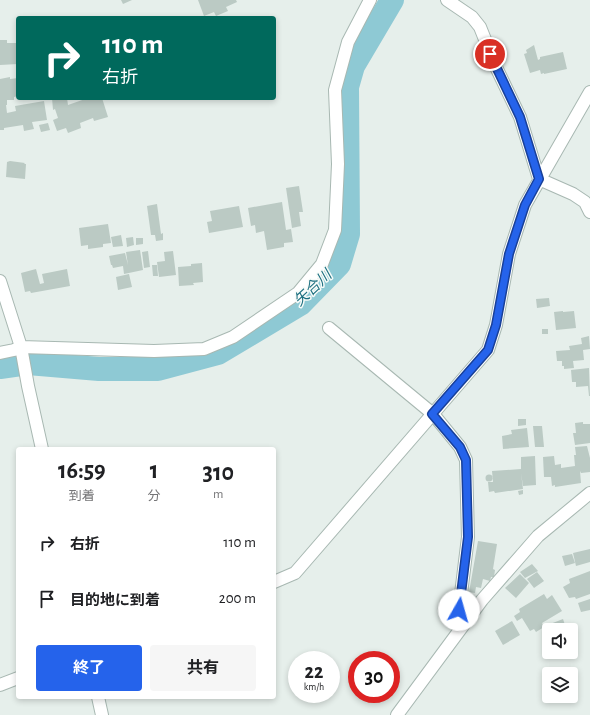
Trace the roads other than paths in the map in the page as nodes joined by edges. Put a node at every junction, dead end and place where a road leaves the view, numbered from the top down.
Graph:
1 (370, 0) edge
2 (447, 0) edge
3 (590, 92) edge
4 (539, 179) junction
5 (590, 212) edge
6 (0, 281) edge
7 (329, 328) dead end
8 (21, 347) junction
9 (0, 353) edge
10 (432, 414) junction
11 (42, 447) edge
12 (590, 493) edge
13 (276, 581) edge
14 (463, 626) junction
15 (16, 679) edge
16 (0, 685) edge
17 (98, 699) edge
18 (102, 715) edge
19 (397, 715) edge

1 - 8 street
2 - 4 street
3 - 4 street
4 - 5 street
4 - 10 street
6 - 8 street
7 - 10 street
8 - 9 street
8 - 11 street
10 - 13 street
10 - 14 street
12 - 14 street
14 - 19 street
15 - 16 street
17 - 18 street

